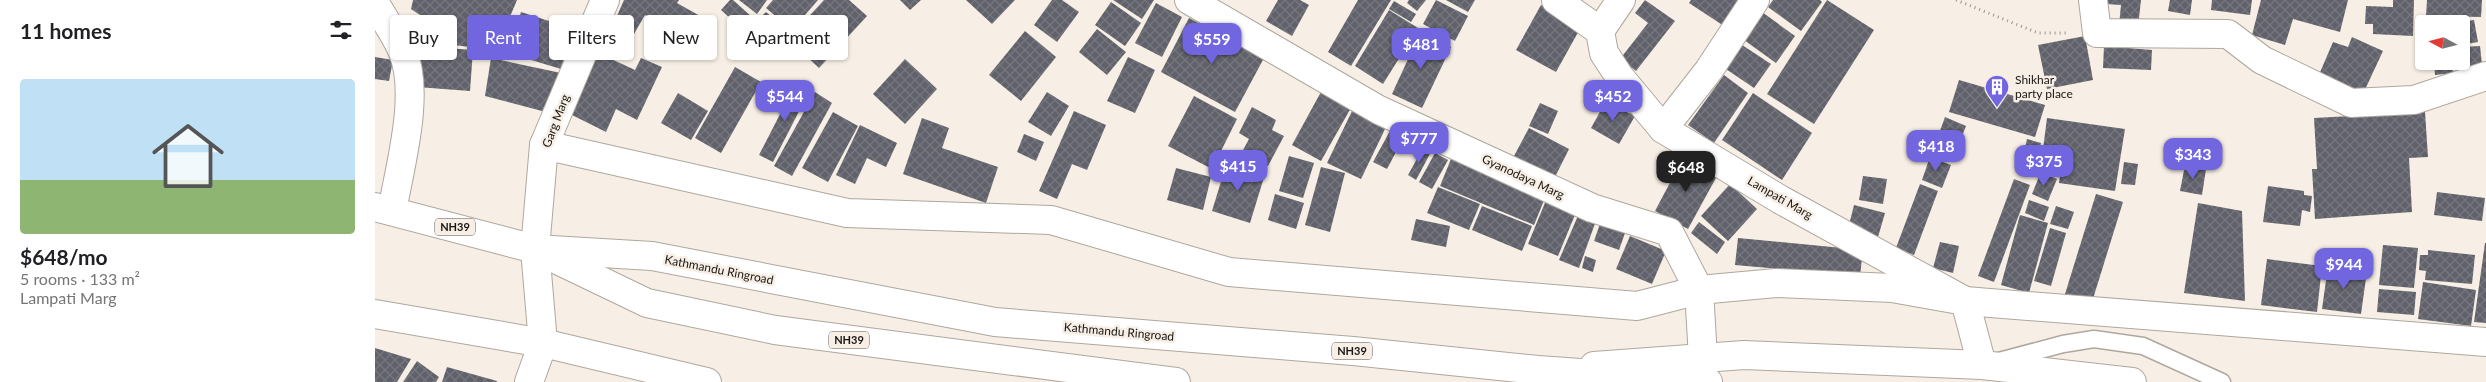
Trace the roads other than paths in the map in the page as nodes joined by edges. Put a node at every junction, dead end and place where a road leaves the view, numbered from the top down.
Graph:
1 (605, 0) edge
2 (1189, 0) edge
3 (1556, 0) edge
4 (1621, 0) edge
5 (1755, 0) edge
6 (2093, 0) edge
7 (375, 3) edge
8 (1600, 31) junction
9 (2486, 76) edge
10 (1663, 129) junction
11 (545, 145) junction
12 (383, 209) edge
13 (535, 249) junction
14 (1699, 290) junction
15 (1965, 301) junction
16 (375, 314) edge
17 (2486, 342) edge
18 (543, 344) junction
19 (1983, 365) junction
20 (1705, 370) edge
21 (1537, 376) edge
22 (529, 382) edge
23 (707, 382) edge
24 (1176, 382) edge
25 (2132, 382) edge
26 (2222, 382) edge

1 - 11 main road, Garg Marg
2 - 14 main road, Gyanodaya Marg
3 - 8 main road
4 - 8 main road
5 - 10 main road
6 - 9 main road
7 - 12 main road
8 - 10 main road, Lampati Marg
10 - 15 main road, Lampati Marg
11 - 13 main road, Garg Marg
11 - 14 main road
12 - 13 main road, Kathmandu Ringroad / NH39
13 - 18 main road, Garg Marg
13 - 21 main road, Kathmandu Ringroad / NH39
13 - 24 main road, Kathmandu Ringroad / NH39
14 - 15 main road
14 - 20 main road, Gyanodaya Marg
15 - 17 main road
15 - 19 main road
16 - 18 main road
18 - 22 main road
18 - 23 main road
19 - 20 main road, Kathmandu Ringroad
19 - 25 main road, Kathmandu Ringroad
19 - 26 lane
20 - 21 main road, Kathmandu Ringroad / NH39

